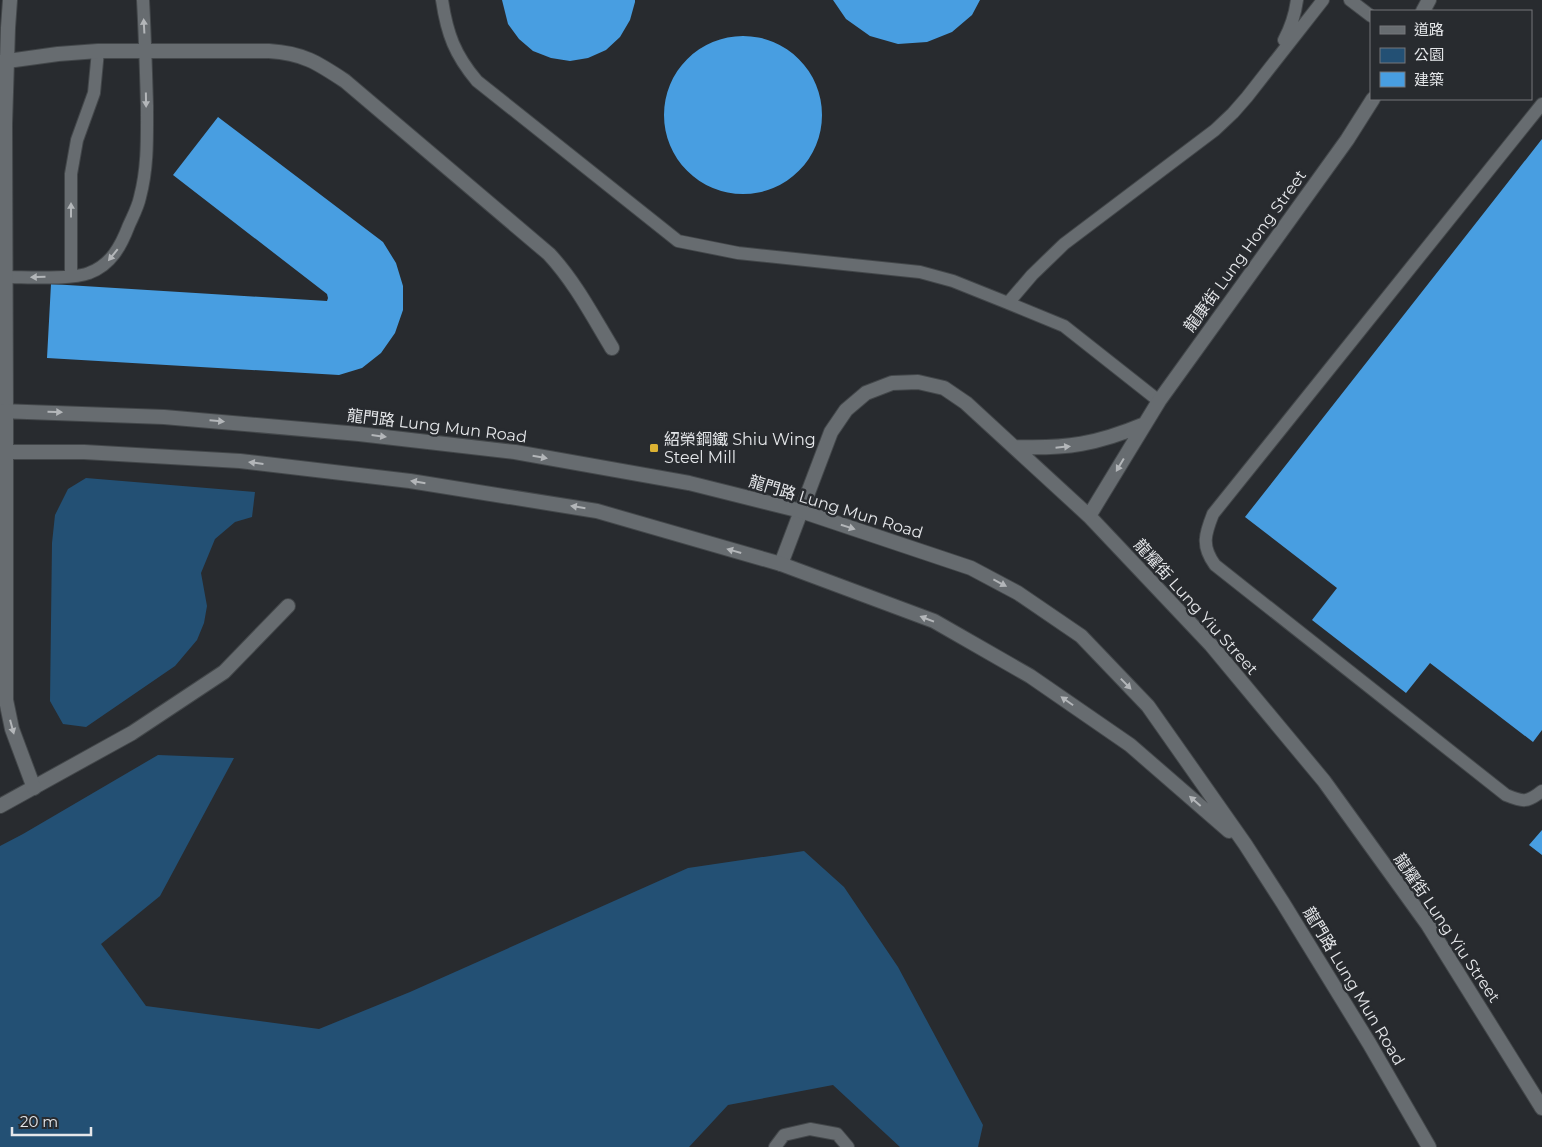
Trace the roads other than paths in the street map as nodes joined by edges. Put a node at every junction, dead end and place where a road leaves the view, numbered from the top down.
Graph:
1 (10, 0) edge
2 (143, 0) edge
3 (442, 0) edge
4 (1297, 0) edge
5 (1323, 0) edge
6 (1350, 0) edge
7 (1370, 15) edge
8 (146, 51) junction
9 (98, 52) junction
10 (3, 62) edge
11 (1266, 72) junction
12 (1372, 100) edge
13 (1542, 104) edge
14 (71, 276) junction
15 (6, 277) junction
16 (1008, 303) junction
17 (612, 348) dead end
18 (1158, 401) junction
19 (3, 411) edge
20 (1145, 424) junction
21 (1014, 447) junction
22 (3, 452) edge
23 (802, 511) junction
24 (1089, 516) junction
25 (781, 564) junction
26 (288, 606) dead end
27 (34, 788) junction
28 (1542, 791) edge
29 (0, 806) edge
30 (1245, 844) junction
31 (1540, 1102) edge
32 (774, 1147) edge
33 (848, 1147) edge
34 (1429, 1147) edge

1 - 10 street
8 -> 2 lane
3 - 16 lane
4 - 11 lane
5 - 11 lane
6 - 7 lane
8 - 9 street
8 -> 14 lane
8 - 17 street
9 - 10 street
14 -> 9 lane
10 - 15 street
11 - 16 lane
12 - 18 street, 龍康街 Lung Hong Street
13 - 28 lane
14 -> 15 lane
15 - 19 street
16 - 18 lane
18 - 20 street, 龍康街 Lung Hong Street
19 - 22 street
19 -> 23 street, 龍門路 Lung Mun Road
21 -> 20 street
20 -> 24 street, 龍康街 Lung Hong Street
21 - 23 street, 龍耀街 Lung Yiu Street
21 - 24 street, 龍耀街 Lung Yiu Street
25 -> 22 street, 龍門路 Lung Mun Road
22 -> 27 street
23 - 25 street, 龍耀街 Lung Yiu Street
23 -> 30 street, 龍門路 Lung Mun Road
24 - 31 street, 龍耀街 Lung Yiu Street
30 -> 25 street, 龍門路 Lung Mun Road
26 - 27 street
27 - 29 street
30 - 34 street, 龍門路 Lung Mun Road
32 - 33 lane

